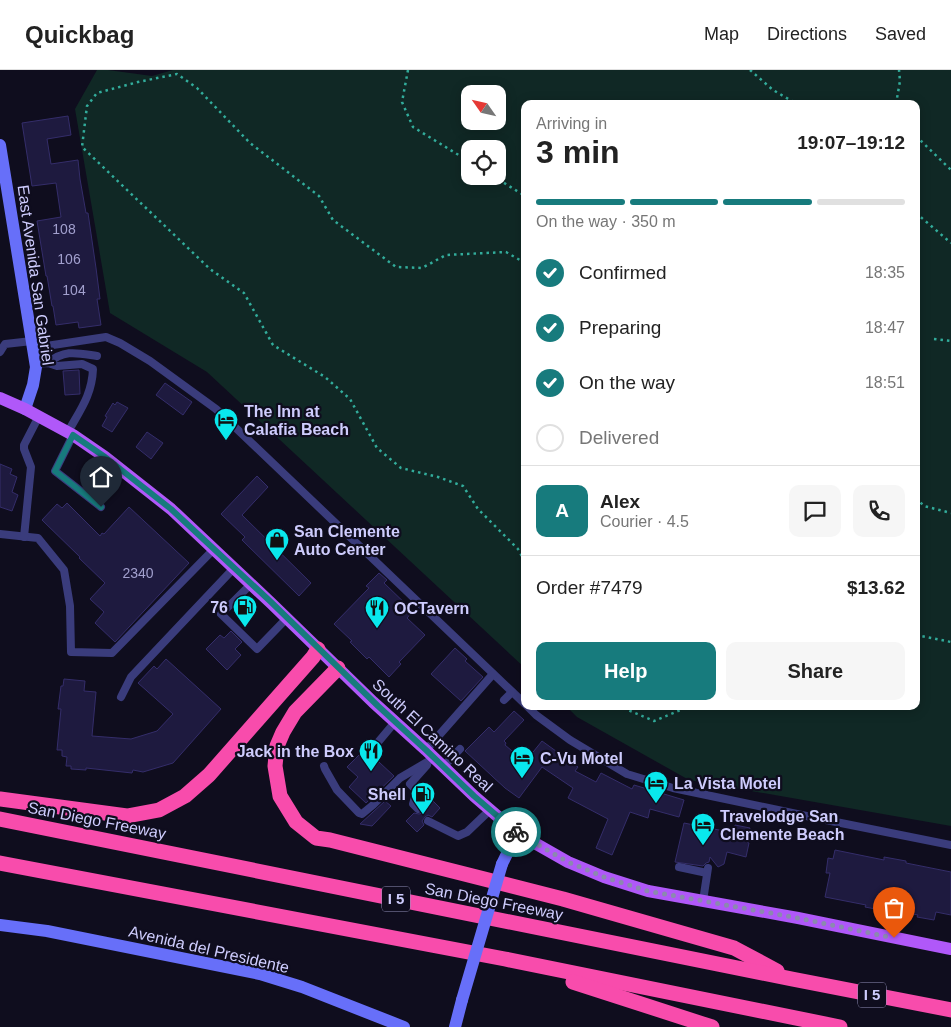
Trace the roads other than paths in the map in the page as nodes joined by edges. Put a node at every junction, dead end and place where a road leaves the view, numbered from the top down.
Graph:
1 (0, 146) edge
2 (32, 344) junction
3 (0, 352) edge
4 (97, 356) dead end
5 (42, 364) junction
6 (0, 398) edge
7 (25, 408) junction
8 (39, 416) junction
9 (70, 434) junction
10 (101, 507) dead end
11 (0, 534) edge
12 (24, 537) junction
13 (214, 550) junction
14 (234, 568) junction
15 (251, 584) junction
16 (287, 618) junction
17 (318, 649) junction
18 (338, 668) junction
19 (493, 674) junction
20 (512, 692) junction
21 (121, 697) dead end
22 (504, 700) dead end
23 (521, 700) edge
24 (531, 710) edge
25 (395, 722) junction
26 (374, 747) dead end
27 (460, 749) dead end
28 (430, 754) junction
29 (324, 766) dead end
30 (443, 767) junction
31 (0, 799) edge
32 (418, 809) dead end
33 (490, 810) junction
34 (0, 819) edge
35 (428, 821) dead end
36 (517, 832) junction
37 (951, 845) edge
38 (0, 863) edge
39 (679, 867) dead end
40 (703, 901) junction
41 (0, 925) edge
42 (951, 949) edge
43 (505, 959) junction
44 (792, 979) junction
45 (951, 1010) edge
46 (404, 1027) edge
47 (455, 1027) edge
48 (712, 1027) edge
49 (840, 1027) edge

1 - 2 main road, East Avenida San Gabriel
2 - 3 lane
2 - 5 main road, East Avenida San Gabriel
2 - 19 lane
4 - 5 lane
5 - 7 main road, East Avenida San Gabriel
5 - 9 lane
6 - 7 main road, South El Camino Real
7 - 8 main road, South El Camino Real
8 - 9 main road, South El Camino Real
8 - 12 lane
9 - 10 lane
9 - 13 main road, South El Camino Real
11 - 12 lane
12 - 13 lane
13 - 14 main road, South El Camino Real
14 - 15 main road, South El Camino Real
14 - 21 lane
15 - 16 main road, South El Camino Real
15 - 16 lane
16 - 17 main road, South El Camino Real
17 - 18 main road, South El Camino Real
17 - 31 highway
18 - 25 main road, South El Camino Real
18 - 44 highway
19 - 20 lane
19 - 28 lane
20 - 22 lane
20 - 23 lane
24 - 37 lane
25 - 26 lane
25 - 28 main road, South El Camino Real
27 - 30 lane
28 - 29 lane
28 - 30 main road, South El Camino Real
28 - 32 lane
30 - 33 main road, South El Camino Real
33 - 35 lane
33 - 36 main road, South El Camino Real
34 - 44 highway, San Diego Freeway / I 5
36 - 40 main road, South El Camino Real
36 - 47 main road, bridge
38 - 43 highway, I 5
39 - 40 lane
40 - 42 main road, South El Camino Real
41 - 46 main road, Avenida del Presidente
43 - 48 highway
43 - 49 highway, I 5
44 - 45 highway, San Diego Freeway / I 5

